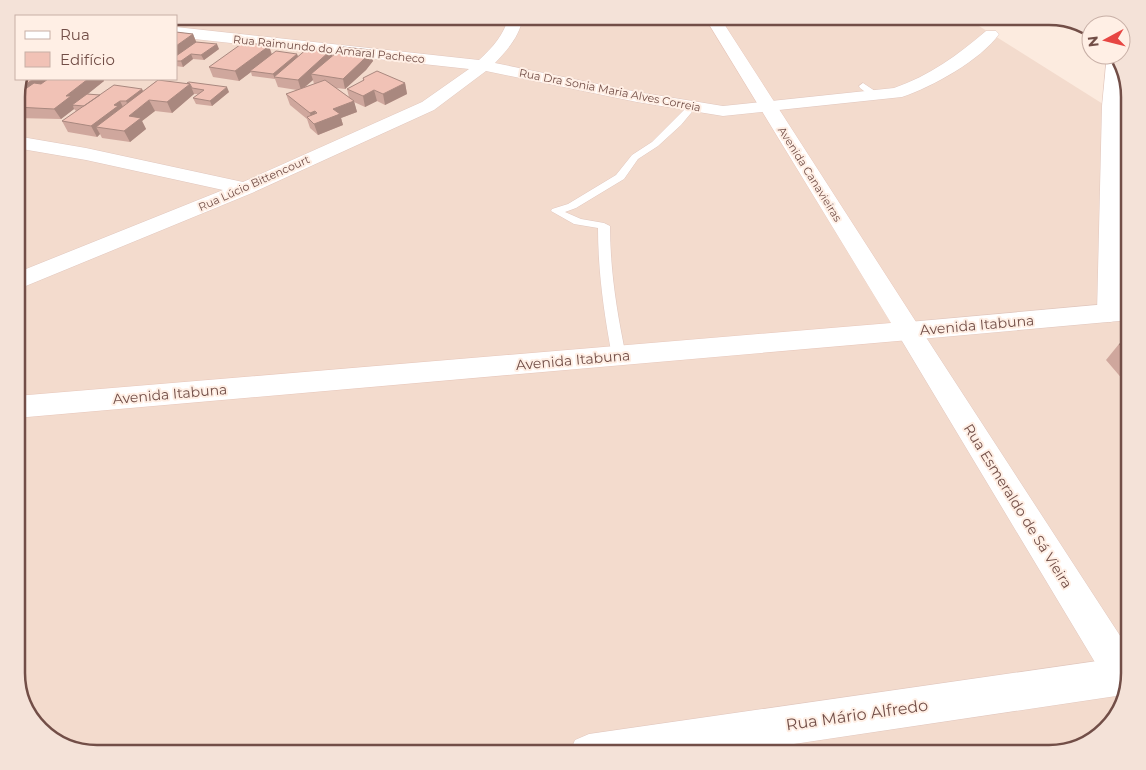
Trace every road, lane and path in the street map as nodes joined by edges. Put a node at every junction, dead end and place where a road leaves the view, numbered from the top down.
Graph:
1 (514, 25) edge
2 (717, 25) edge
3 (178, 32) edge
4 (991, 34) dead end
5 (482, 65) junction
6 (1114, 65) edge
7 (692, 106) junction
8 (767, 106) junction
9 (25, 144) edge
10 (245, 189) junction
11 (25, 278) edge
12 (1120, 312) edge
13 (909, 331) junction
14 (619, 356) junction
15 (25, 406) edge
16 (1121, 670) edge
17 (1120, 679) edge
18 (653, 745) edge

1 - 5 street, Rua Lúcio Bittencourt
2 - 8 street, Avenida Canavieiras
3 - 5 street, Rua Raimundo do Amaral Pacheco
4 - 8 street, Rua Dra Sonia Maria Alves Correia
5 - 7 street, Rua Dra Sonia Maria Alves Correia
5 - 10 street, Rua Lúcio Bittencourt
6 - 12 street
7 - 8 street, Rua Dra Sonia Maria Alves Correia
7 - 14 lane
8 - 13 street, Avenida Canavieiras
9 - 10 street
10 - 11 street, Rua Lúcio Bittencourt
12 - 13 street, Avenida Itabuna
13 - 14 street, Avenida Itabuna
13 - 16 street, Rua Esmeraldo de Sá Vieira
14 - 15 street, Avenida Itabuna
17 - 18 street, Rua Mário Alfredo

